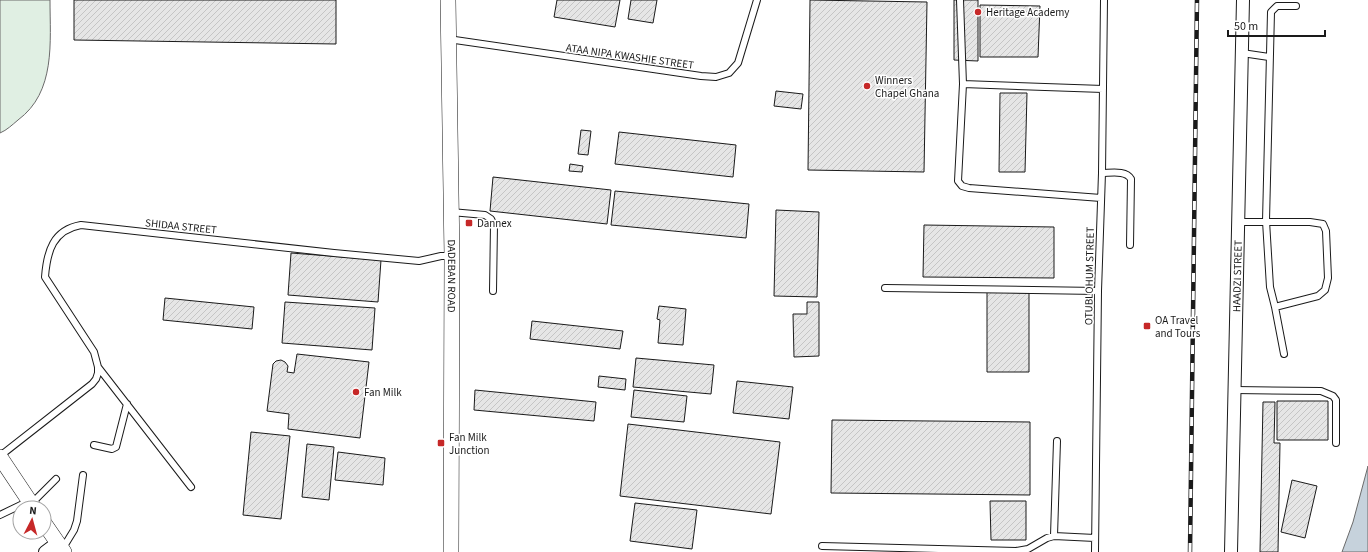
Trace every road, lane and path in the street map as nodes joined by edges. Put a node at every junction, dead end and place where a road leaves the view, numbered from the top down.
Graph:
1 (448, 0) edge
2 (757, 0) edge
3 (960, 0) edge
4 (1104, 0) edge
5 (1243, 0) edge
6 (1296, 6) dead end
7 (448, 39) junction
8 (1242, 53) junction
9 (1270, 57) junction
10 (963, 84) junction
11 (1103, 89) junction
12 (1102, 173) junction
13 (1101, 198) junction
14 (451, 212) junction
15 (1266, 221) junction
16 (1239, 222) junction
17 (1130, 245) dead end
18 (452, 256) junction
19 (885, 288) dead end
20 (493, 291) dead end
21 (1098, 291) junction
22 (1275, 306) junction
23 (1284, 354) dead end
24 (98, 367) junction
25 (1235, 390) junction
26 (127, 404) junction
27 (1056, 441) dead end
28 (1336, 442) dead end
29 (94, 445) dead end
30 (0, 456) edge
31 (83, 475) dead end
32 (56, 479) dead end
33 (191, 487) dead end
34 (28, 500) edge
35 (35, 500) edge
36 (12, 511) edge
37 (0, 515) edge
38 (52, 535) edge
39 (1054, 536) junction
40 (1095, 538) junction
41 (822, 546) dead end
42 (61, 548) edge
43 (45, 552) edge
44 (451, 552) edge
45 (1095, 552) edge
46 (1231, 552) edge

1 - 7 street, DADEBAN ROAD
2 - 7 lane, ATAA NIPA KWASHIE STREET
3 - 10 lane
4 - 11 lane, OTUBLOHUM STREET
5 - 8 street, HAADZI STREET
6 - 9 lane
7 - 14 street, DADEBAN ROAD
8 - 9 lane
8 - 16 street, HAADZI STREET
9 - 15 lane
10 - 11 lane
10 - 13 lane
11 - 12 lane, OTUBLOHUM STREET
12 - 13 lane, OTUBLOHUM STREET
12 - 17 lane
13 - 21 lane, OTUBLOHUM STREET
14 - 18 street, DADEBAN ROAD
14 - 20 lane
15 - 16 lane
15 - 22 lane
15 - 22 lane
16 - 25 street, HAADZI STREET
18 - 24 lane, SHIDAA STREET
18 - 44 street, DADEBAN ROAD
19 - 21 lane
21 - 40 lane, OTUBLOHUM STREET
22 - 23 lane
24 - 26 lane, SHIDAA STREET
24 - 30 lane
25 - 28 lane
25 - 46 street, HAADZI STREET
26 - 29 lane
26 - 33 lane, SHIDAA STREET
27 - 39 lane
30 - 34 street
31 - 42 lane
32 - 35 lane
36 - 37 lane
38 - 42 street
39 - 40 lane
39 - 41 lane
40 - 45 lane, OTUBLOHUM STREET
42 - 43 street

